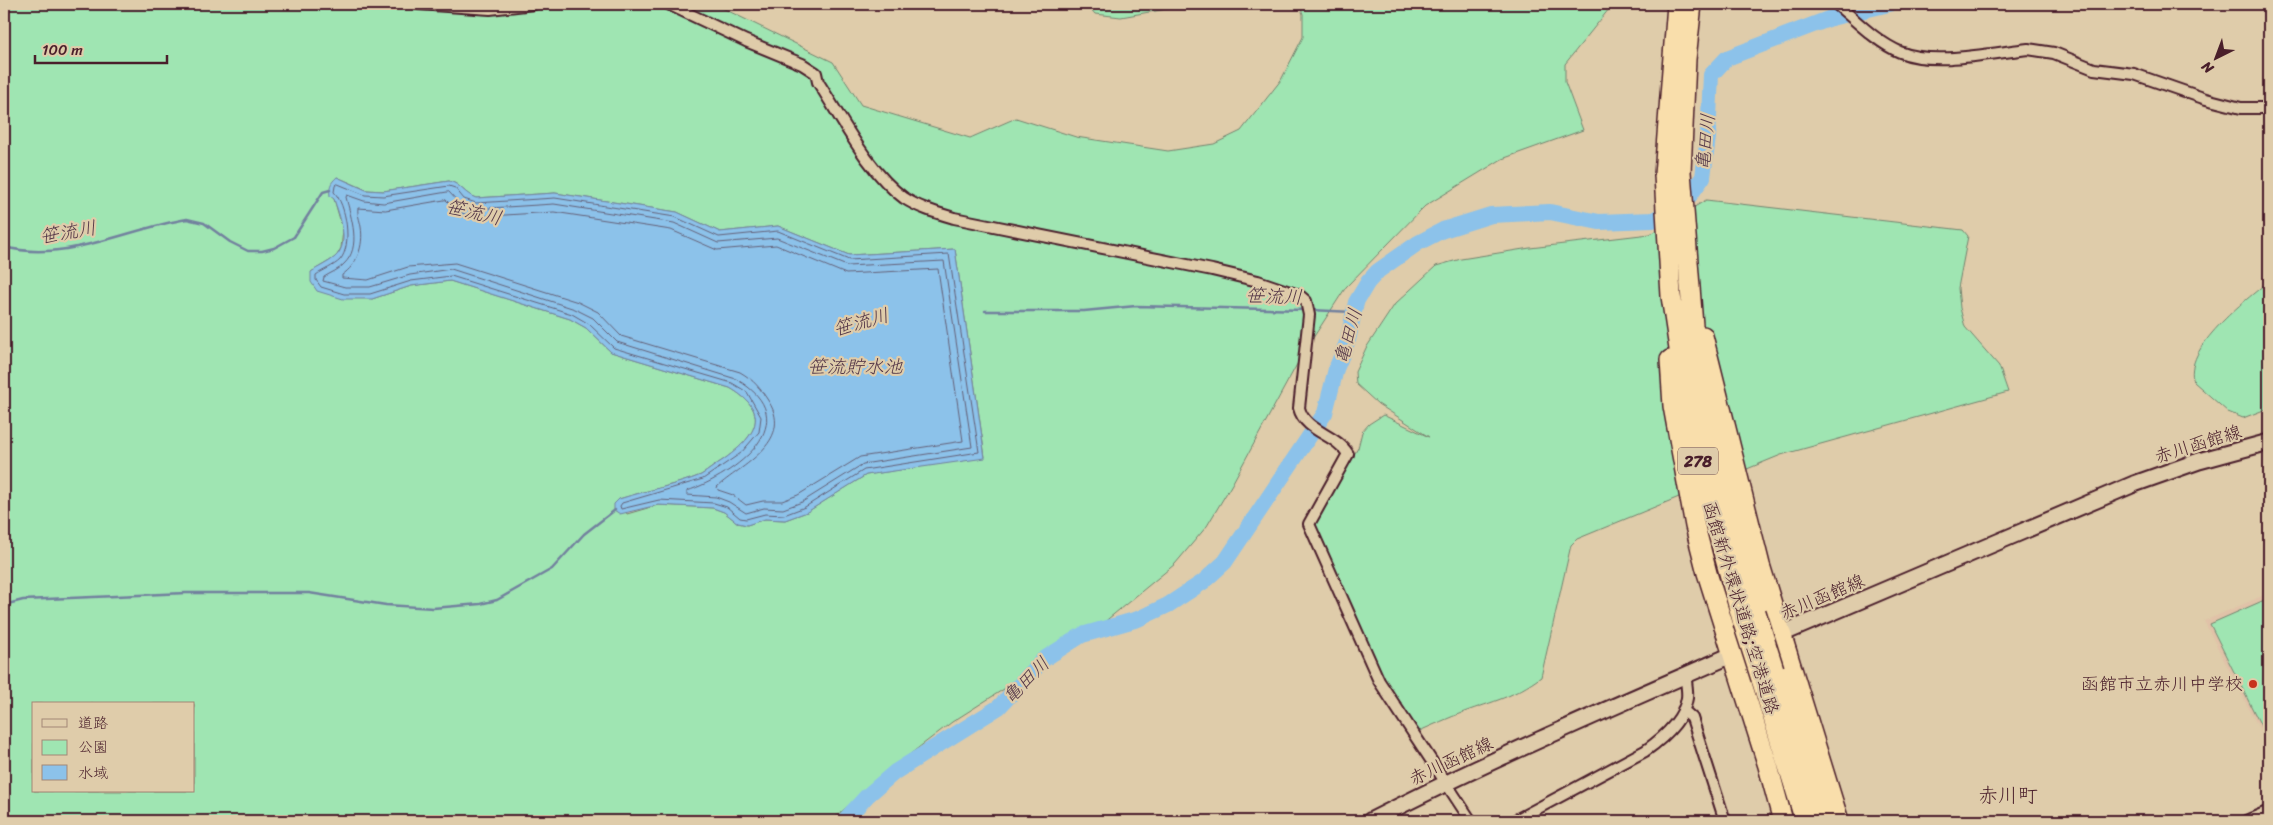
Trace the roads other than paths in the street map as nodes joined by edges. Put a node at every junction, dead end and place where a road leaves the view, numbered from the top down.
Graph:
1 (418, 4) edge
2 (534, 4) edge
3 (668, 4) edge
4 (1677, 4) edge
5 (1692, 4) edge
6 (1836, 4) edge
7 (2269, 108) edge
8 (1673, 174) junction
9 (1690, 294) junction
10 (1671, 296) junction
11 (2269, 442) edge
12 (1750, 618) junction
13 (1780, 634) junction
14 (1733, 655) junction
15 (1685, 674) junction
16 (1767, 674) junction
17 (1683, 710) junction
18 (1446, 783) junction
19 (2269, 811) edge
20 (1370, 821) edge
21 (1470, 821) edge
22 (1514, 821) edge
23 (1725, 821) edge
24 (1783, 821) edge
25 (1804, 821) edge
26 (1819, 821) edge
27 (1839, 821) edge
28 (2246, 821) edge

1 - 2 street
3 - 18 street
4 - 8 highway, 函館新外環状道路;空港道路 / 278
5 - 8 highway, 函館新外環状道路;空港道路 / 278
6 - 7 street
8 - 9 highway, 函館新外環状道路;空港道路 / 278
8 - 10 highway, 函館新外環状道路;空港道路 / 278
9 - 12 highway, 函館新外環状道路;空港道路 / 278
9 - 13 highway
10 - 12 highway, 函館新外環状道路;空港道路 / 278
10 - 14 highway
11 - 13 main road, 赤川函館線
12 - 16 highway, 函館新外環状道路;空港道路 / 278, bridge
13 - 14 main road, 赤川函館線
13 - 27 highway
14 - 15 main road, 赤川函館線
14 - 24 highway
15 - 17 street
15 - 18 main road, 赤川函館線
16 - 25 highway, 函館新外環状道路;空港道路 / 278
16 - 26 highway, 函館新外環状道路;空港道路 / 278
17 - 22 street
17 - 23 street
18 - 20 main road, 赤川函館線
18 - 21 street
19 - 28 street

